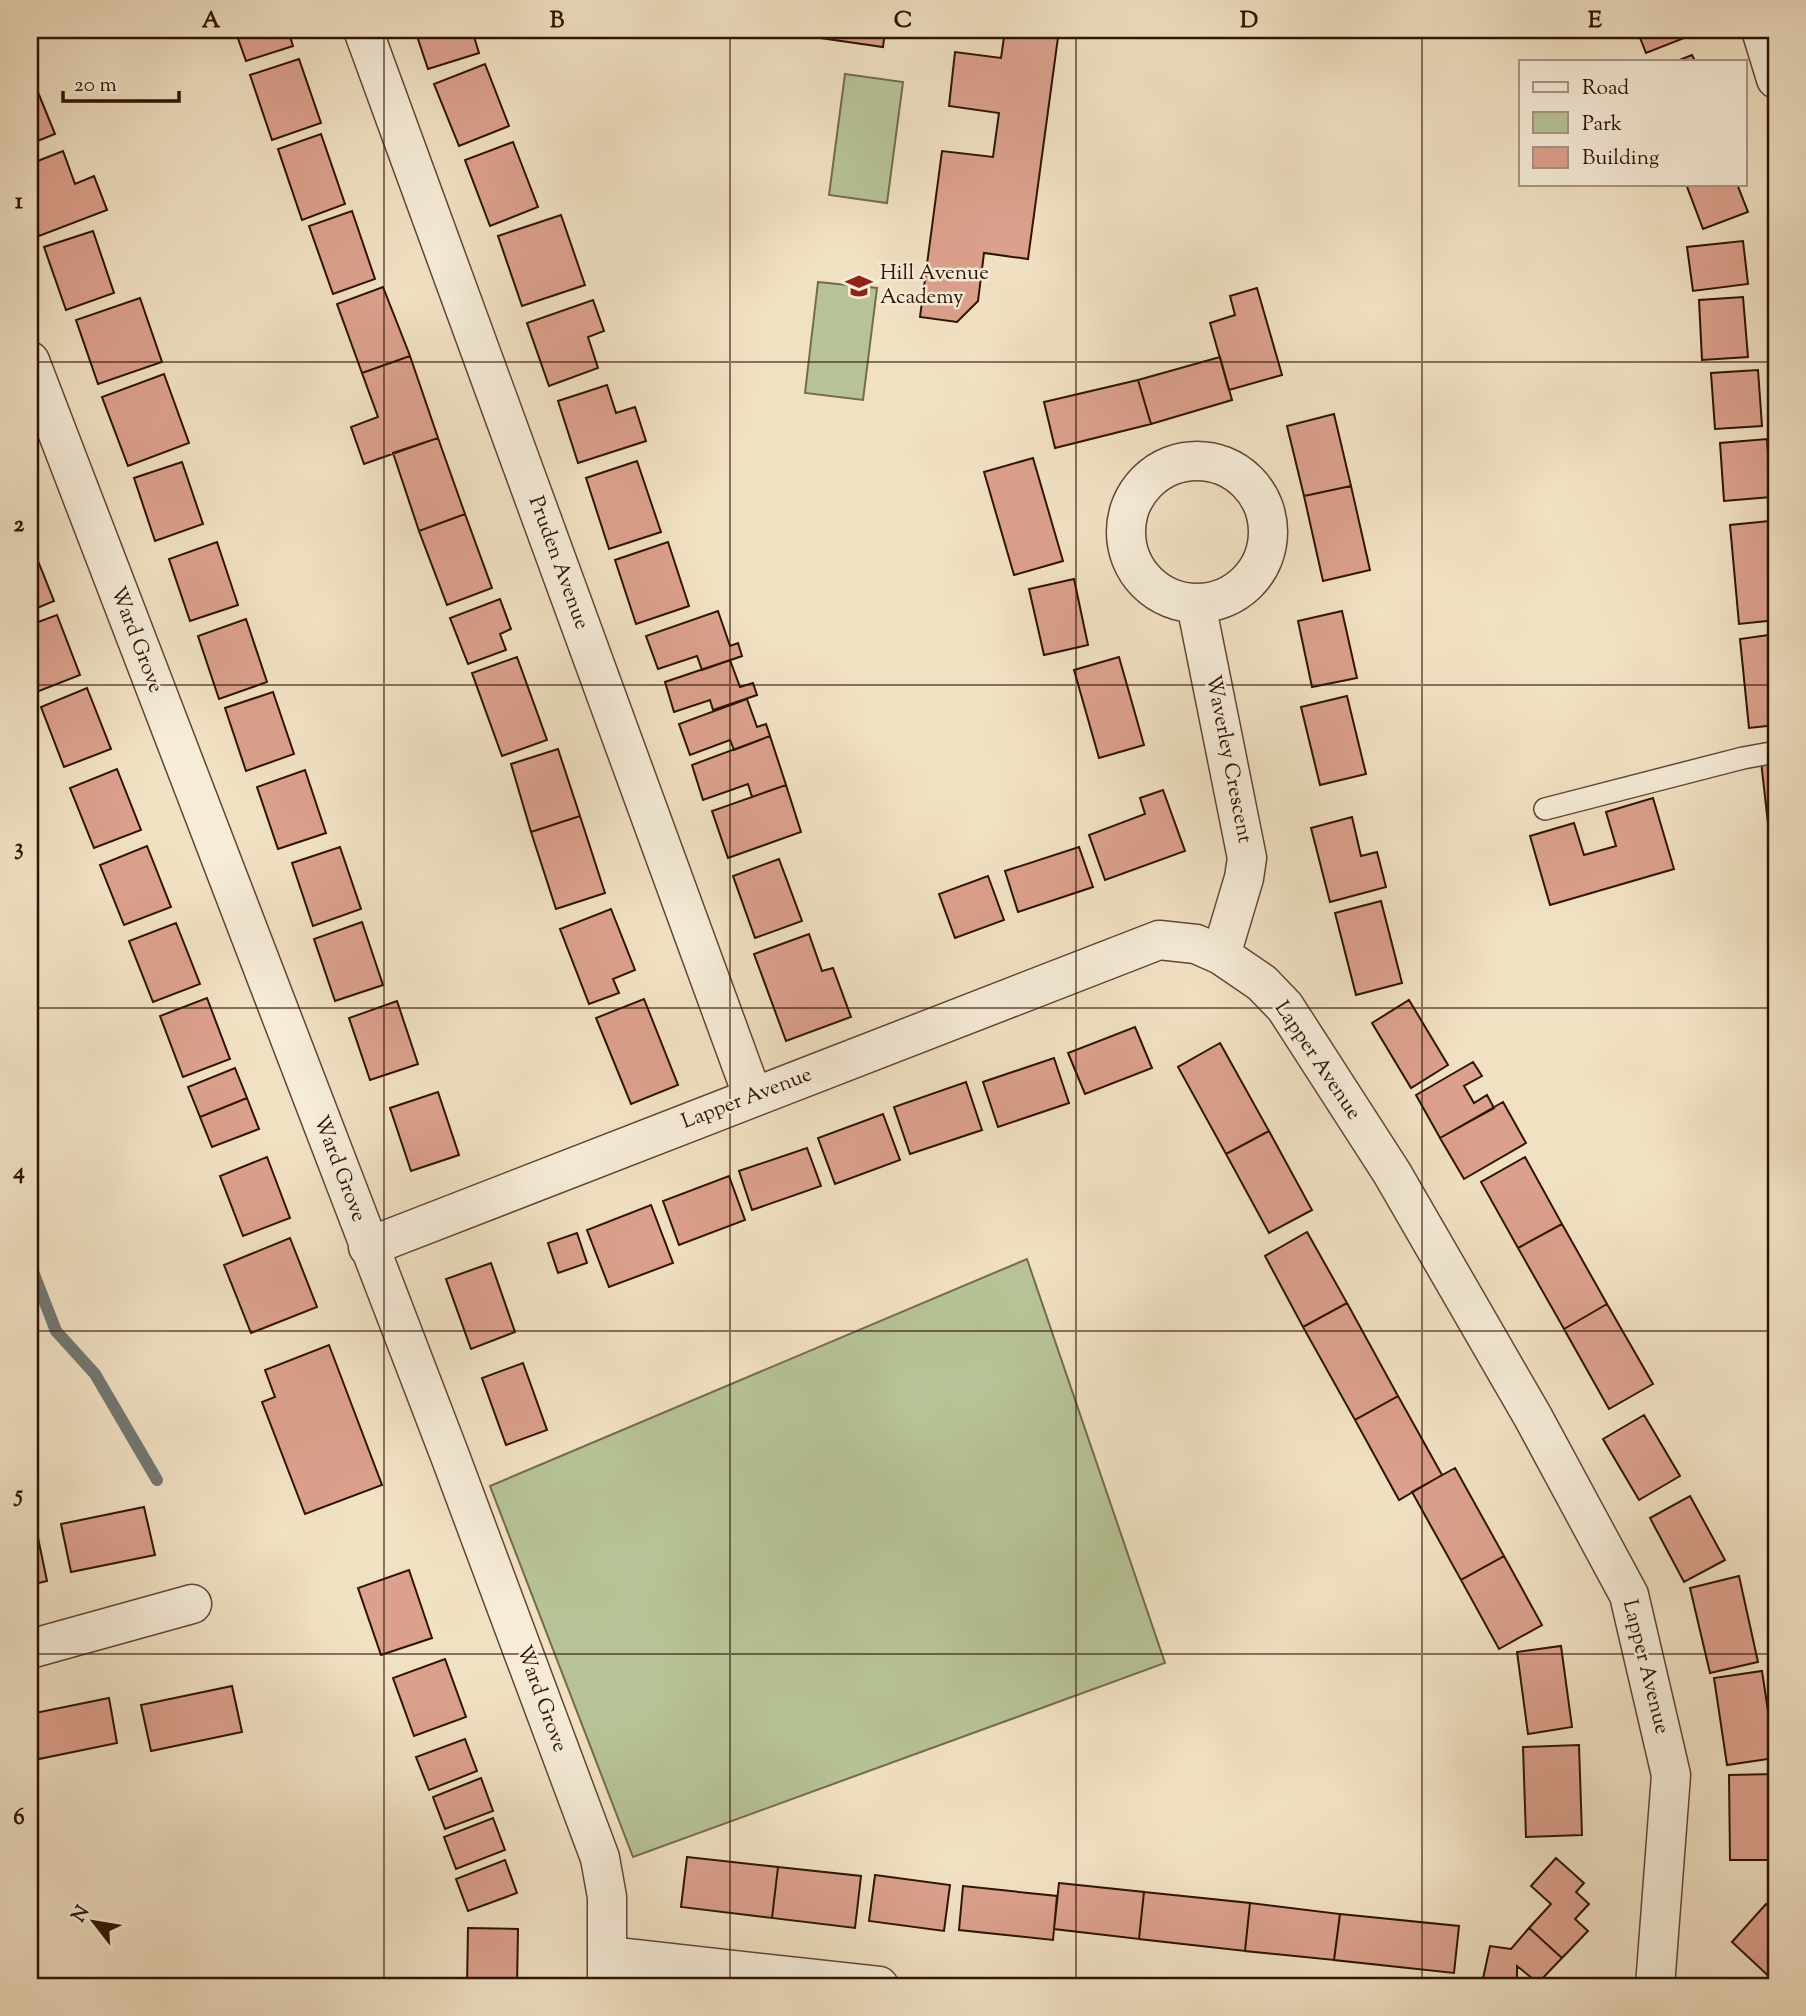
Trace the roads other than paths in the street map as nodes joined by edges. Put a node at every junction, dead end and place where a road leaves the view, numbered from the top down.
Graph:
1 (363, 30) edge
2 (1760, 30) edge
3 (1776, 79) edge
4 (30, 361) edge
5 (1196, 604) dead end
6 (1776, 752) edge
7 (1545, 809) dead end
8 (1221, 955) junction
9 (753, 1097) junction
10 (368, 1247) junction
11 (191, 1604) dead end
12 (30, 1650) edge
13 (607, 1971) edge
14 (879, 1986) edge
15 (1655, 1986) edge

1 - 9 street, Pruden Avenue
2 - 3 street
4 - 10 street, Ward Grove
5 - 8 street, Waverley Crescent
6 - 7 lane
8 - 9 street, Lapper Avenue
8 - 15 street, Lapper Avenue
9 - 10 street, Lapper Avenue
10 - 13 street, Ward Grove
11 - 12 street
13 - 14 street

